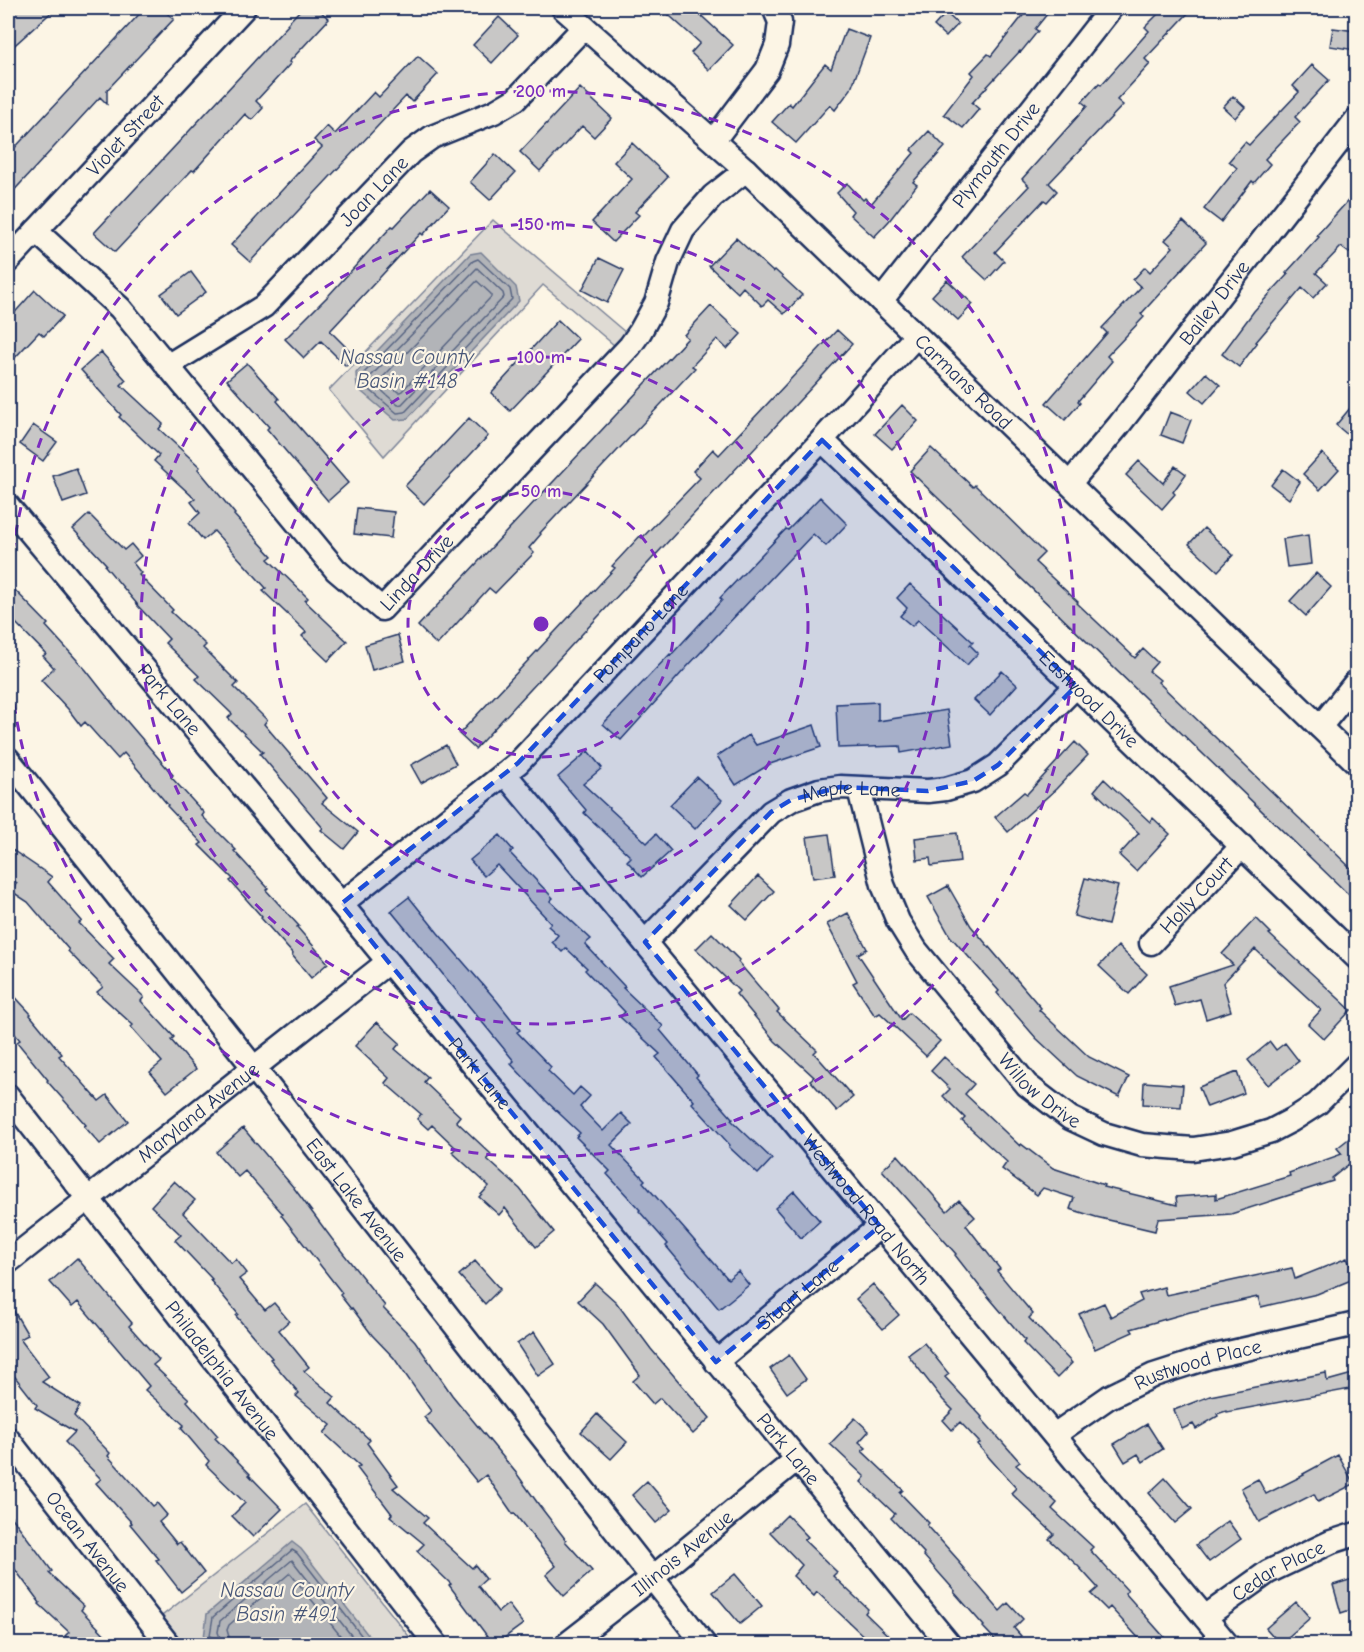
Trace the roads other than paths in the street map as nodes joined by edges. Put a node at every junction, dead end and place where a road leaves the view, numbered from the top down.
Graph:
1 (244, 8) edge
2 (562, 8) edge
3 (774, 8) edge
4 (1111, 8) edge
5 (584, 27) junction
6 (1356, 120) edge
7 (714, 140) junction
8 (746, 170) junction
9 (36, 231) junction
10 (8, 261) edge
11 (881, 301) junction
12 (916, 336) junction
13 (167, 366) junction
14 (822, 440) junction
15 (1070, 483) junction
16 (8, 506) edge
17 (1356, 682) edge
18 (1076, 686) junction
19 (1320, 727) junction
20 (8, 759) edge
21 (1356, 762) edge
22 (505, 774) junction
23 (859, 789) junction
24 (1242, 846) junction
25 (340, 904) junction
26 (645, 942) junction
27 (1151, 943) dead end
28 (1356, 957) edge
29 (388, 962) junction
30 (1356, 1065) edge
31 (254, 1068) junction
32 (8, 1096) edge
33 (88, 1199) junction
34 (880, 1226) junction
35 (8, 1262) edge
36 (1356, 1324) edge
37 (716, 1362) junction
38 (1054, 1435) junction
39 (8, 1439) edge
40 (797, 1459) junction
41 (1356, 1534) edge
42 (652, 1578) junction
43 (1205, 1617) junction
44 (168, 1644) edge
45 (436, 1644) edge
46 (567, 1644) edge
47 (704, 1644) edge
48 (949, 1644) edge
49 (1227, 1644) edge

1 - 9 street, Violet Street
2 - 5 street, Carmans Road
3 - 7 street
4 - 11 street, Plymouth Drive
5 - 7 street, Carmans Road
5 - 13 street, Joan Lane
6 - 15 street, Bailey Drive
7 - 8 street, Carmans Road
8 - 11 street, Carmans Road
8 - 13 street, Linda Drive
9 - 10 street, Violet Street
9 - 13 street, Linda Drive
11 - 12 street, Carmans Road
12 - 14 street, Pompano Lane
12 - 15 street, Carmans Road
14 - 18 street, Eastwood Drive
14 - 22 street, Pompano Lane
15 - 19 street, Carmans Road
16 - 25 street, Park Lane
17 - 19 street
18 - 23 street, Maple Lane
18 - 24 street, Eastwood Drive
19 - 21 street, Carmans Road
20 - 31 street, East Lake Avenue
22 - 25 street, Pompano Lane
22 - 26 street, Westwood Road North
23 - 26 street, Maple Lane
23 - 30 street, Willow Drive
24 - 27 street, Holly Court
24 - 28 street, Eastwood Drive
25 - 29 street, Park Lane
26 - 34 street, Westwood Road North
29 - 31 street, Maryland Avenue
29 - 37 street, Park Lane
31 - 33 street, Maryland Avenue
31 - 42 street, East Lake Avenue
32 - 33 street, Philadelphia Avenue
33 - 35 street, Maryland Avenue
33 - 45 street, Philadelphia Avenue
34 - 37 street, Stuart Lane
34 - 38 street, Westwood Road North
36 - 38 street, Rustwood Place
37 - 40 street, Park Lane
38 - 43 street, Westwood Road North
39 - 44 street, Ocean Avenue
40 - 42 street, Illinois Avenue
40 - 48 street, Park Lane
41 - 43 street, Cedar Place
42 - 46 street, Illinois Avenue
42 - 47 street, East Lake Avenue
43 - 49 street, Westwood Road North

